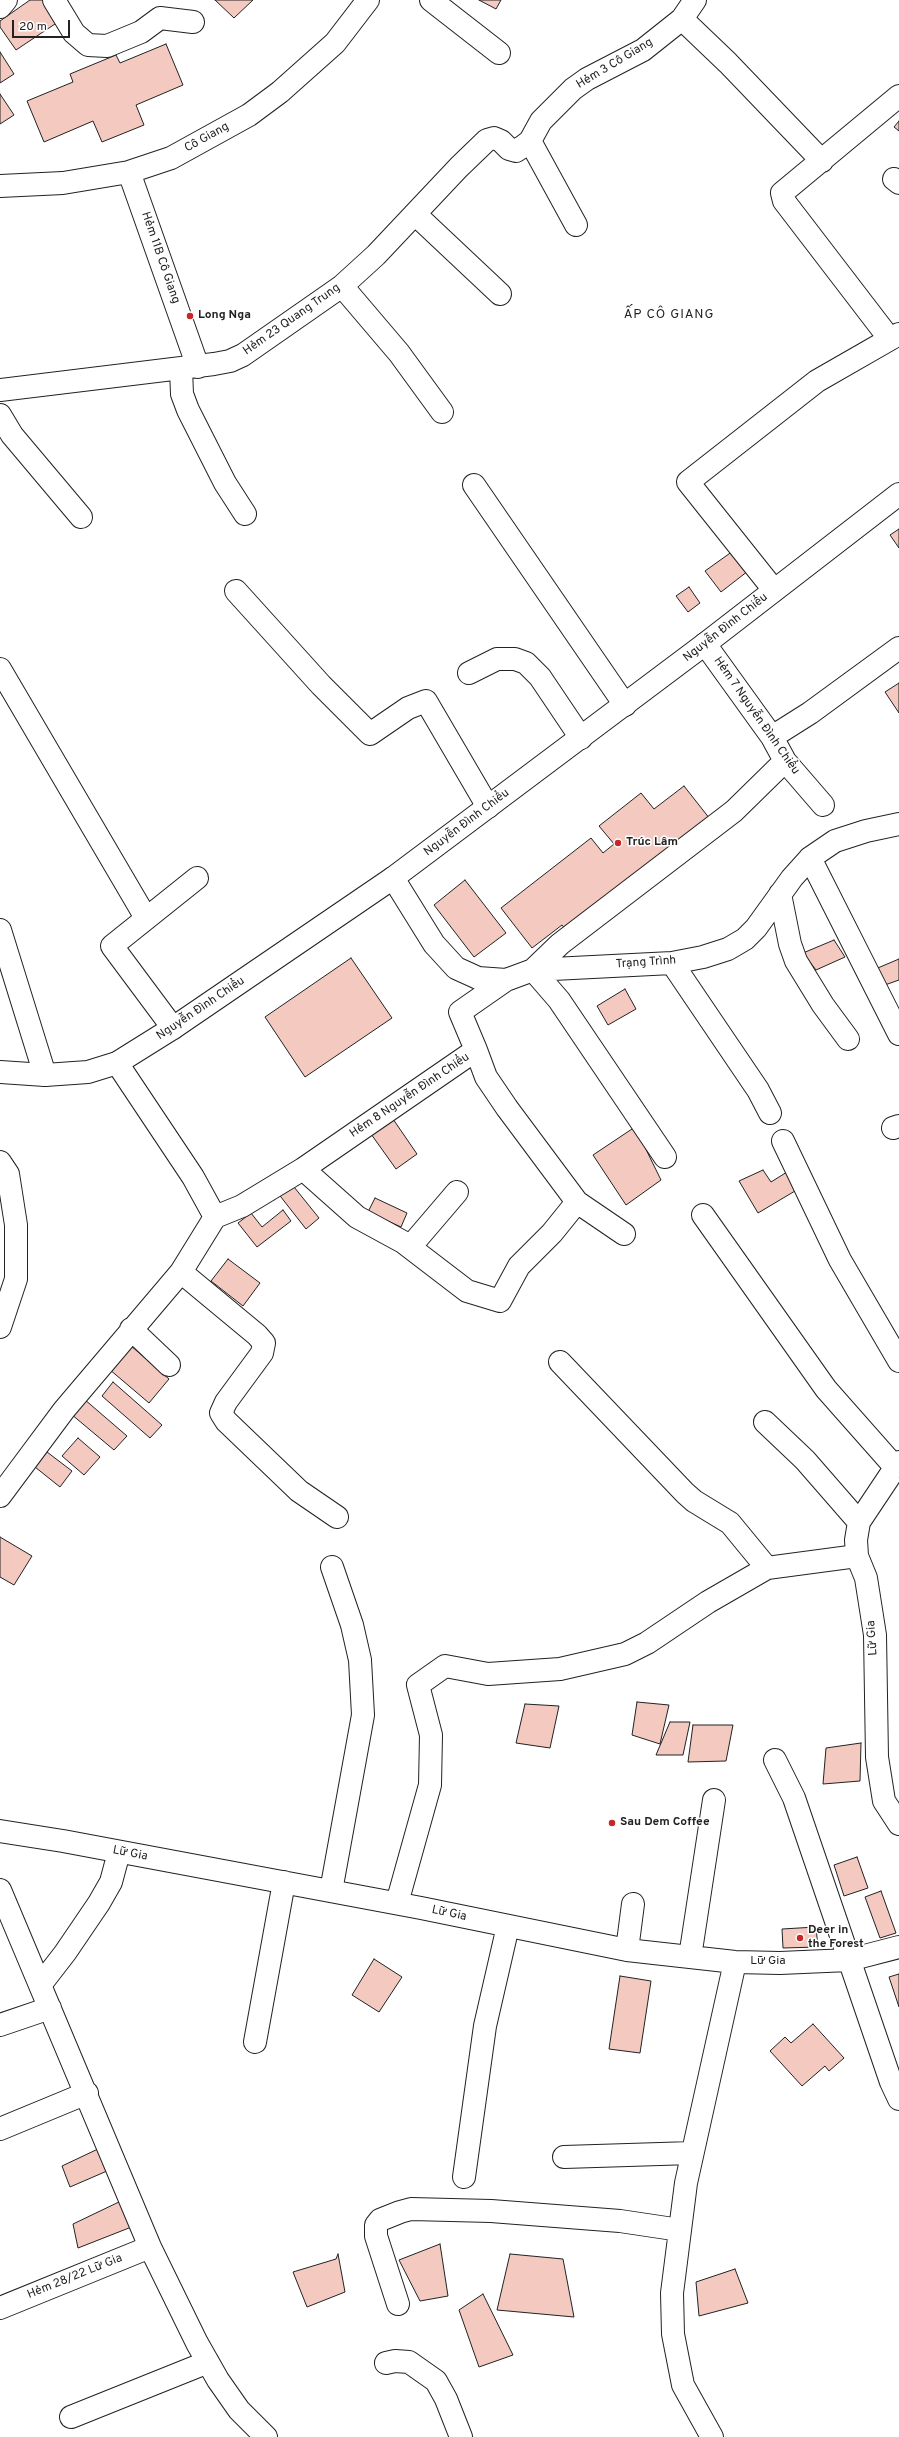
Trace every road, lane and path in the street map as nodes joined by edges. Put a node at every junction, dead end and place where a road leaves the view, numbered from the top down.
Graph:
1 (6, 0) edge
2 (54, 0) edge
3 (368, 0) edge
4 (431, 0) edge
5 (695, 0) edge
6 (0, 6) edge
7 (157, 9) edge
8 (682, 19) junction
9 (193, 22) dead end
10 (499, 53) dead end
11 (899, 96) edge
12 (530, 141) junction
13 (822, 161) junction
14 (129, 172) junction
15 (0, 186) edge
16 (415, 214) junction
17 (576, 225) dead end
18 (342, 286) junction
19 (500, 294) dead end
20 (894, 336) edge
21 (190, 368) junction
22 (0, 390) edge
23 (442, 412) dead end
24 (0, 415) edge
25 (474, 486) dead end
26 (899, 494) edge
27 (245, 514) dead end
28 (81, 517) dead end
29 (774, 590) junction
30 (236, 591) dead end
31 (705, 644) junction
32 (899, 648) edge
33 (0, 669) edge
34 (469, 673) dead end
35 (625, 705) junction
36 (772, 737) junction
37 (581, 738) junction
38 (785, 761) junction
39 (823, 805) dead end
40 (488, 807) junction
41 (899, 824) edge
42 (810, 858) junction
43 (198, 878) dead end
44 (393, 878) junction
45 (780, 894) junction
46 (146, 918) junction
47 (0, 930) edge
48 (672, 962) junction
49 (533, 970) junction
50 (506, 980) junction
51 (173, 1028) junction
52 (899, 1034) edge
53 (848, 1039) dead end
54 (476, 1050) junction
55 (118, 1063) junction
56 (0, 1072) edge
57 (45, 1075) junction
58 (770, 1113) dead end
59 (783, 1141) dead end
60 (666, 1158) dead end
61 (0, 1162) edge
62 (303, 1169) junction
63 (457, 1192) dead end
64 (577, 1202) junction
65 (703, 1215) dead end
66 (214, 1217) junction
67 (624, 1234) dead end
68 (410, 1247) junction
69 (181, 1272) junction
70 (0, 1327) edge
71 (131, 1329) junction
72 (899, 1361) edge
73 (560, 1362) dead end
74 (168, 1365) dead end
75 (765, 1422) dead end
76 (897, 1464) edge
77 (0, 1496) edge
78 (337, 1517) dead end
79 (859, 1522) junction
80 (857, 1556) junction
81 (332, 1567) dead end
82 (767, 1568) junction
83 (775, 1760) dead end
84 (714, 1800) dead end
85 (899, 1824) edge
86 (0, 1831) edge
87 (120, 1852) junction
88 (284, 1882) junction
89 (0, 1890) edge
90 (331, 1891) junction
91 (397, 1903) junction
92 (633, 1904) dead end
93 (508, 1926) junction
94 (899, 1947) edge
95 (626, 1950) junction
96 (690, 1957) junction
97 (849, 1960) junction
98 (734, 1962) junction
99 (41, 1984) junction
100 (50, 2008) junction
101 (0, 2026) edge
102 (256, 2042) dead end
103 (87, 2093) junction
104 (899, 2099) edge
105 (0, 2129) edge
106 (692, 2153) junction
107 (564, 2157) dead end
108 (464, 2177) dead end
109 (680, 2230) junction
110 (150, 2247) junction
111 (398, 2304) dead end
112 (0, 2308) edge
113 (208, 2362) junction
114 (386, 2363) dead end
115 (71, 2417) dead end
116 (711, 2436) edge
117 (266, 2437) edge
118 (461, 2437) edge

1 - 6 street
2 - 7 street
3 - 14 street, Cô Giang
4 - 10 street
5 - 8 street, Hẻm 3 Cô Giang
7 - 9 street
8 - 12 street, Hẻm 3 Cô Giang
8 - 13 street
11 - 13 street
12 - 16 street, Hẻm 23 Quang Trung
12 - 17 street
13 - 20 street
14 - 15 street, Cô Giang
14 - 21 street, Hẻm 11B Cô Giang
16 - 18 street, Hẻm 23 Quang Trung
16 - 19 street
18 - 21 street, Hẻm 23 Quang Trung
18 - 23 street
20 - 29 street
21 - 22 street, Hẻm 23 Quang Trung
21 - 27 street, Hẻm 11B Cô Giang
24 - 28 street
25 - 35 street
26 - 29 street, Nguyễn Đình Chiểu
29 - 31 street, Nguyễn Đình Chiểu
30 - 40 street
31 - 35 street, Nguyễn Đình Chiểu
31 - 36 street, Hẻm 7 Nguyễn Đình Chiểu
32 - 36 street
33 - 46 street
34 - 37 street
35 - 37 street, Nguyễn Đình Chiểu
36 - 38 street, Hẻm 7 Nguyễn Đình Chiểu
37 - 40 street, Nguyễn Đình Chiểu
38 - 39 street, Hẻm 7 Nguyễn Đình Chiểu
38 - 49 street
40 - 44 street, Nguyễn Đình Chiểu
41 - 42 street, Trạng Trình
42 - 45 street, Trạng Trình
42 - 52 street
43 - 46 street
44 - 50 street, Trạng Trình
44 - 51 street, Nguyễn Đình Chiểu
45 - 48 street, Trạng Trình
45 - 53 street
46 - 51 street
47 - 57 street
48 - 49 street, Trạng Trình
48 - 58 street
49 - 50 street, Trạng Trình
49 - 60 street
50 - 54 street, Hẻm 8 Nguyễn Đình Chiểu
51 - 55 street, Nguyễn Đình Chiểu
54 - 62 street, Hẻm 8 Nguyễn Đình Chiểu
54 - 64 street
55 - 57 street, Nguyễn Đình Chiểu
55 - 66 street
56 - 57 street, Nguyễn Đình Chiểu
59 - 72 street
61 - 70 street
62 - 66 street, Hẻm 8 Nguyễn Đình Chiểu
62 - 68 street
63 - 68 street
64 - 67 street
64 - 68 street
65 - 76 street
66 - 69 street
69 - 71 street
69 - 78 street
71 - 74 street
71 - 77 street
73 - 82 street
75 - 79 street
76 - 79 street, Lữ Gia
79 - 80 street, Lữ Gia
80 - 82 street
80 - 85 street, Lữ Gia
81 - 90 street
82 - 91 street
83 - 97 street
84 - 96 street
86 - 87 street, Lữ Gia
87 - 88 street, Lữ Gia
87 - 99 street
88 - 90 street, Lữ Gia
88 - 102 street
89 - 99 street
90 - 91 street, Lữ Gia
91 - 93 street, Lữ Gia
92 - 95 street
93 - 95 street, Lữ Gia
93 - 108 street
94 - 97 street, Lữ Gia
95 - 96 street, Lữ Gia
96 - 98 street, Lữ Gia
97 - 98 street, Lữ Gia
97 - 104 street
98 - 106 street
99 - 100 street
100 - 101 street
100 - 103 street
103 - 105 street
103 - 110 street
106 - 107 street
106 - 109 street
109 - 111 street
109 - 116 street
110 - 112 street, Hẻm 28/22 Lữ Gia
110 - 113 street
113 - 115 street
113 - 117 street
114 - 118 street

